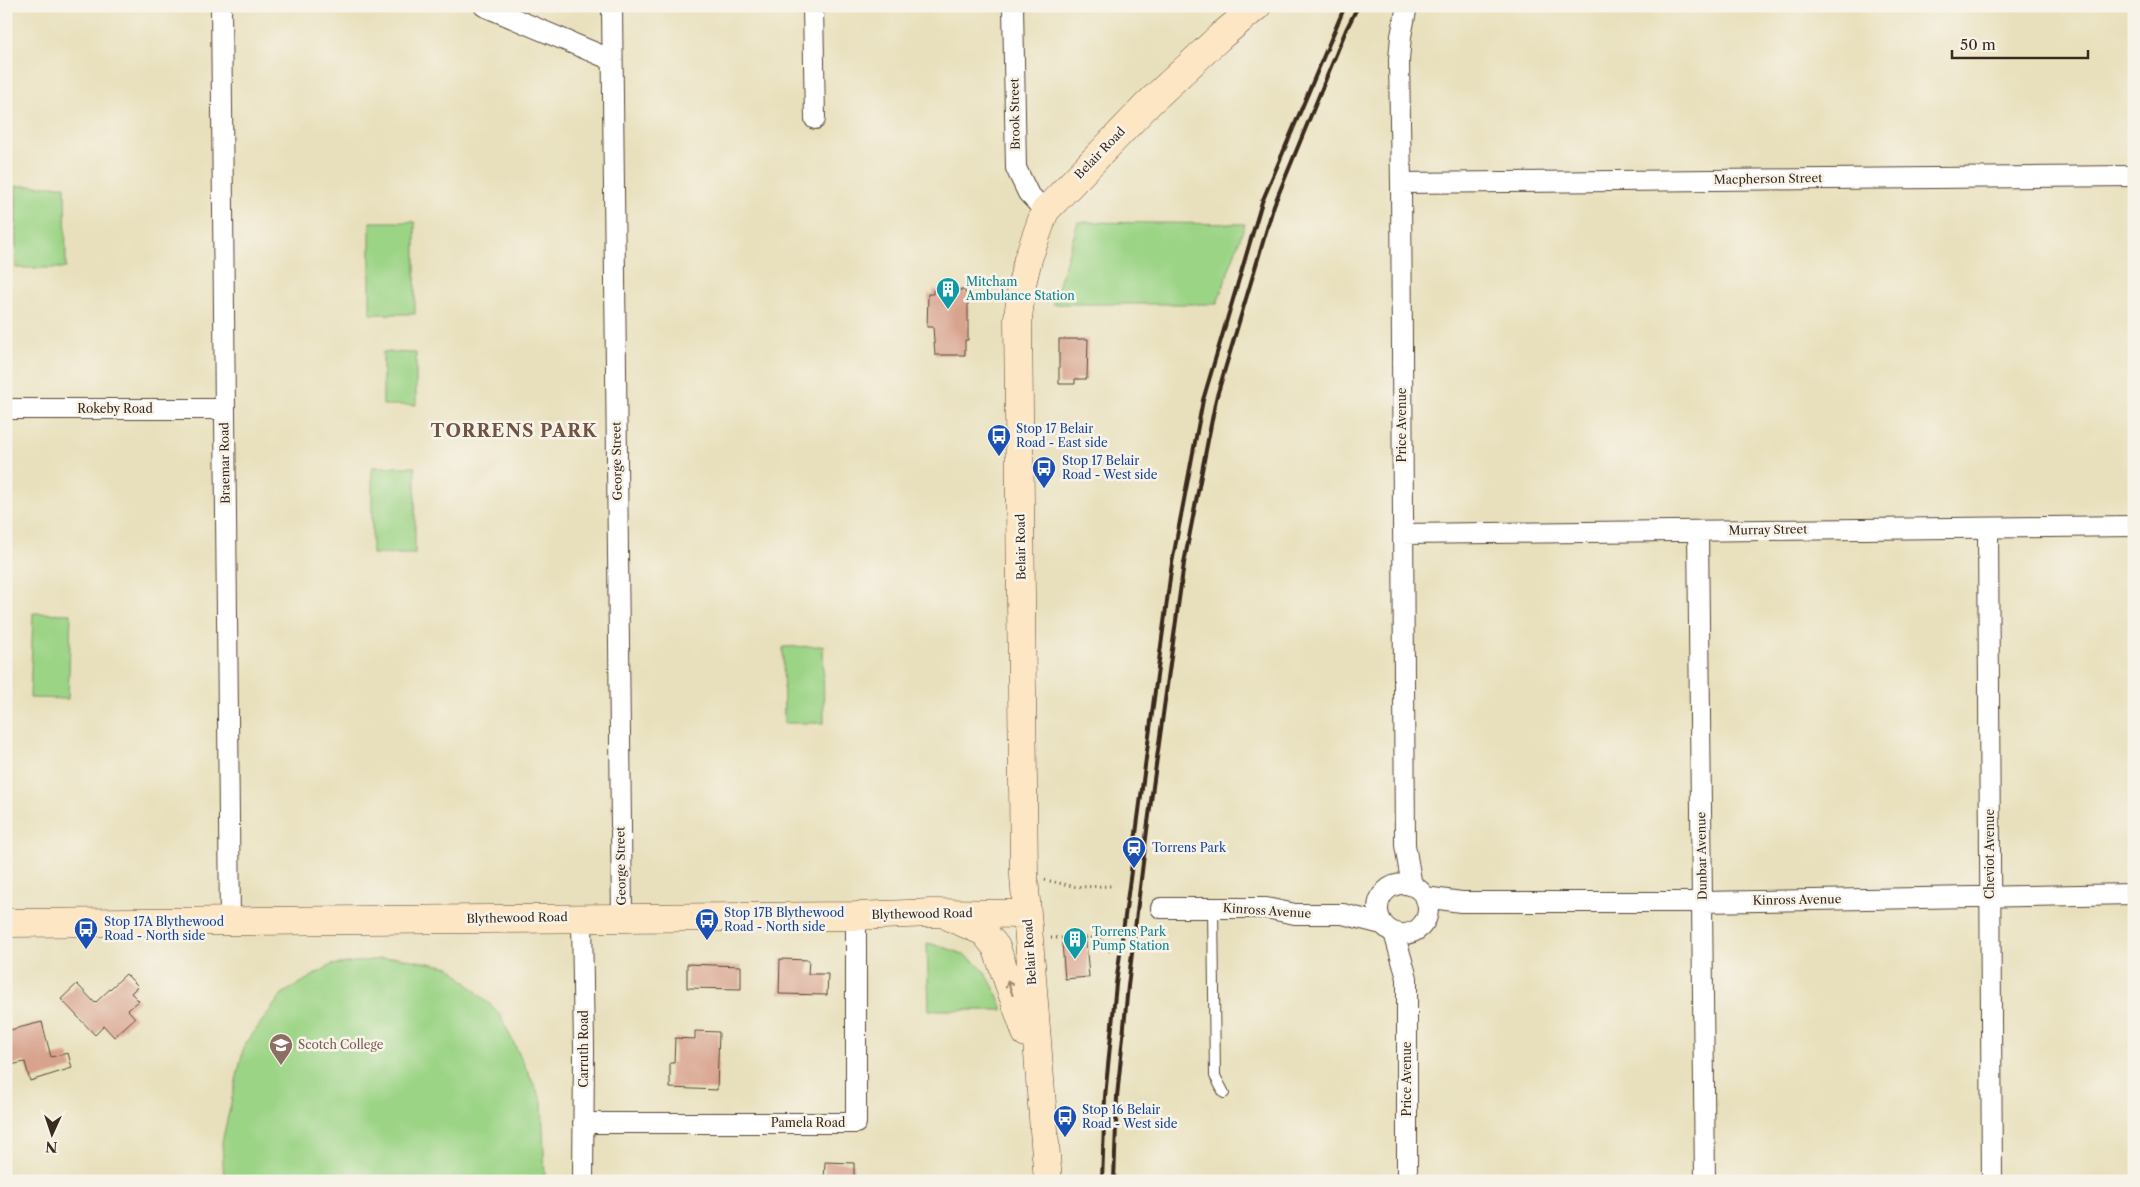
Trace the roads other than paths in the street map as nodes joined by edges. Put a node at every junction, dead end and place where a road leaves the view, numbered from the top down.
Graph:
1 (221, 6) edge
2 (484, 6) edge
3 (612, 6) edge
4 (813, 6) edge
5 (1013, 6) edge
6 (1257, 6) edge
7 (1408, 6) edge
8 (612, 60) junction
9 (815, 119) dead end
10 (2134, 176) edge
11 (1401, 184) junction
12 (1045, 212) junction
13 (6, 409) edge
14 (224, 409) junction
15 (2134, 526) edge
16 (1988, 528) junction
17 (1698, 531) junction
18 (1403, 534) junction
19 (2134, 894) edge
20 (1990, 896) junction
21 (1410, 901) junction
22 (1702, 902) junction
23 (1213, 907) junction
24 (1161, 908) dead end
25 (932, 912) junction
26 (1027, 914) junction
27 (1343, 914) junction
28 (856, 916) junction
29 (622, 917) junction
30 (582, 918) junction
31 (230, 921) junction
32 (6, 923) edge
33 (1388, 928) junction
34 (1406, 978) junction
35 (1038, 1067) junction
36 (1224, 1093) dead end
37 (584, 1124) junction
38 (583, 1181) edge
39 (1048, 1181) edge
40 (1407, 1181) edge
41 (1705, 1181) edge
42 (1992, 1181) edge

1 - 14 street, Braemar Road
2 - 8 street
3 - 8 street, George Street
4 - 9 street
5 - 12 street, Brook Street
6 - 12 main road, Belair Road
7 - 11 street, Price Avenue
8 - 29 street, George Street
10 - 11 street, Macpherson Street
11 - 18 street, Price Avenue
12 - 26 main road, Belair Road
13 - 14 street, Rokeby Road
14 - 31 street, Braemar Road
15 - 16 street, Murray Street
16 - 17 street, Murray Street
16 - 20 street, Cheviot Avenue
17 - 18 street, Murray Street
17 - 22 street, Dunbar Avenue
18 - 21 street, Price Avenue
19 - 20 street, Kinross Avenue
20 - 22 street, Kinross Avenue
20 - 42 street, Cheviot Avenue
21 - 22 street, Kinross Avenue
21 - 27 street, Kinross Avenue
21 - 33 street
21 - 33 street, Price Avenue
21 - 34 street, Price Avenue
22 - 41 street, Dunbar Avenue
23 - 24 street, Kinross Avenue
23 - 27 street, Kinross Avenue
23 - 36 lane
25 - 26 main road, Blythewood Road
25 - 28 main road, Blythewood Road
35 -> 25 main road
26 - 35 main road, Belair Road
27 - 33 street, Kinross Avenue
28 - 29 main road, Blythewood Road
28 - 37 street, Pamela Road
29 - 30 main road, Blythewood Road
30 - 31 main road, Blythewood Road
30 - 37 street, Carruth Road
31 - 32 main road, Blythewood Road
33 - 34 street, Price Avenue
34 - 40 street, Price Avenue
35 - 39 main road, Belair Road
37 - 38 street, Carruth Road

